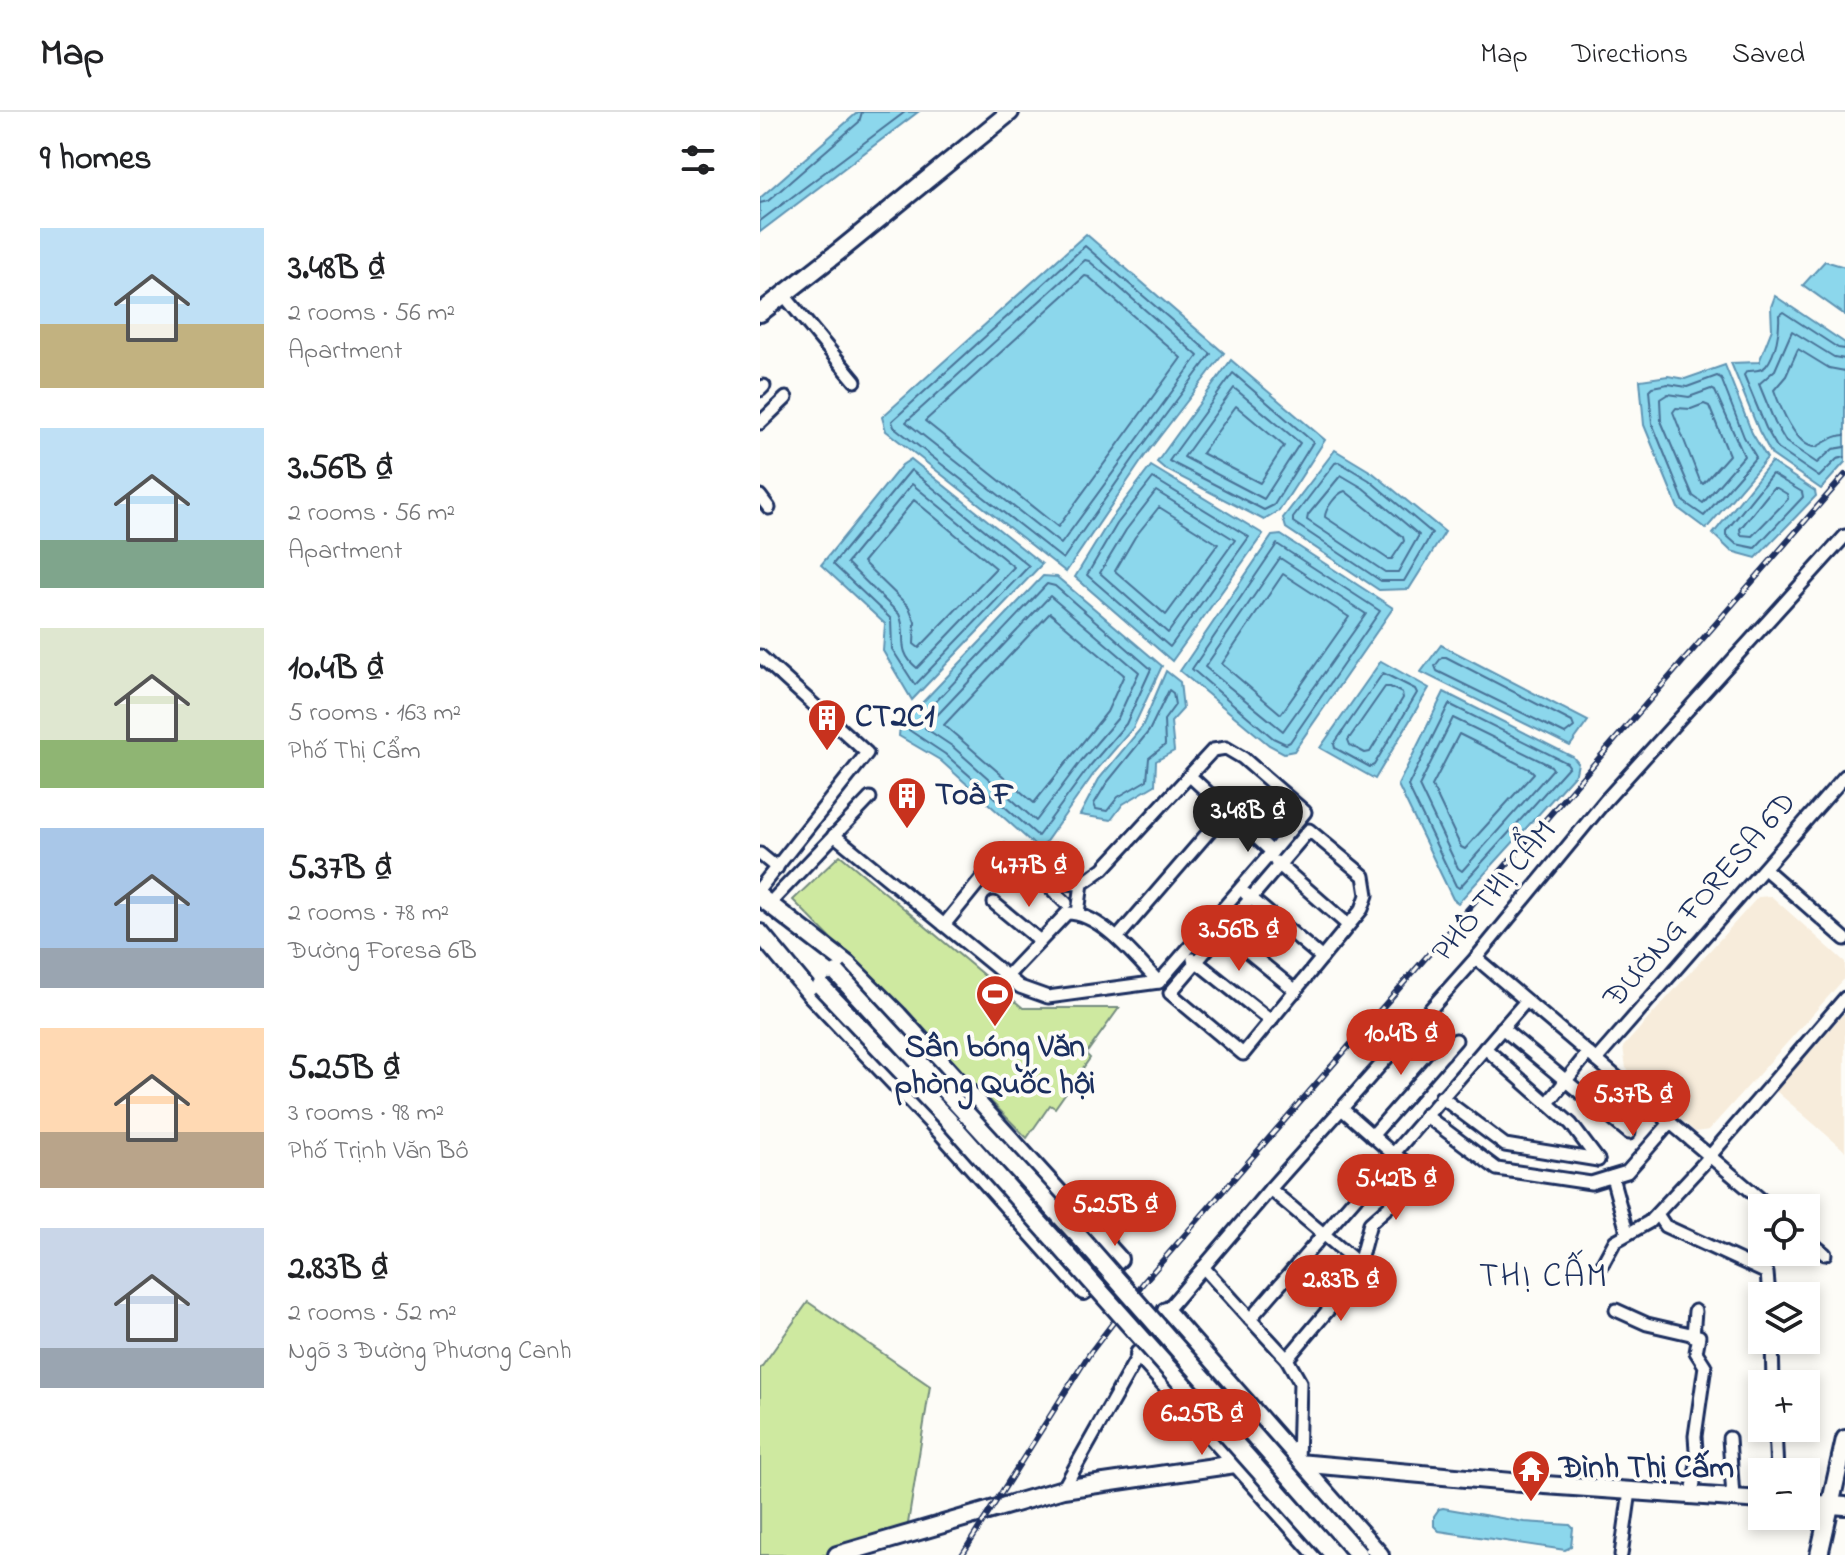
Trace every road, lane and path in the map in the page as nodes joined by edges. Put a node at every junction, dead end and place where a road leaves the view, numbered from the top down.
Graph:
1 (1010, 112) edge
2 (783, 294) junction
3 (760, 313) edge
4 (855, 381) dead end
5 (786, 398) dead end
6 (760, 423) edge
7 (760, 496) edge
8 (769, 508) dead end
9 (1845, 538) edge
10 (760, 656) edge
11 (1190, 776) junction
12 (1845, 776) edge
13 (870, 798) dead end
14 (1226, 812) junction
15 (834, 835) junction
16 (760, 854) edge
17 (1270, 854) junction
18 (1279, 865) junction
19 (777, 868) junction
20 (1030, 868) junction
21 (1765, 869) junction
22 (1064, 881) junction
23 (1082, 883) junction
24 (760, 888) edge
25 (1240, 889) junction
26 (1250, 899) junction
27 (764, 900) edge
28 (994, 903) dead end
29 (1070, 910) junction
30 (1212, 922) junction
31 (794, 924) junction
32 (944, 925) junction
33 (1348, 925) junction
34 (1223, 931) junction
35 (760, 933) edge
36 (1118, 937) junction
37 (1845, 939) edge
38 (1040, 941) junction
39 (1186, 952) junction
40 (1322, 958) junction
41 (1476, 958) junction
42 (1197, 962) junction
43 (1007, 976) junction
44 (1159, 982) junction
45 (1296, 991) junction
46 (1845, 998) edge
47 (1526, 1001) junction
48 (1271, 1021) junction
49 (1502, 1028) junction
50 (1413, 1029) junction
51 (1456, 1040) dead end
52 (1485, 1048) junction
53 (1444, 1054) junction
54 (1592, 1057) junction
55 (1566, 1081) junction
56 (1441, 1097) junction
57 (1548, 1103) junction
58 (1342, 1109) junction
59 (1425, 1115) junction
60 (1670, 1123) junction
61 (1629, 1133) dead end
62 (1372, 1136) junction
63 (1392, 1153) junction
64 (1710, 1157) junction
65 (1424, 1175) junction
66 (1612, 1177) junction
67 (1270, 1189) junction
68 (1446, 1190) dead end
69 (1754, 1194) edge
70 (1653, 1218) junction
71 (1627, 1232) junction
72 (1324, 1233) junction
73 (1820, 1250) edge
74 (1825, 1254) dead end
75 (1359, 1264) junction
76 (1602, 1265) dead end
77 (1203, 1267) junction
78 (1768, 1282) edge
79 (1616, 1310) dead end
80 (1166, 1311) junction
81 (1695, 1311) dead end
82 (1250, 1319) junction
83 (1693, 1336) junction
84 (1139, 1354) junction
85 (1287, 1359) junction
86 (1272, 1433) junction
87 (1729, 1438) dead end
88 (1845, 1439) edge
89 (1298, 1463) junction
90 (1235, 1464) junction
91 (1063, 1489) junction
92 (1630, 1491) junction
93 (1692, 1494) junction
94 (1733, 1497) junction
95 (1748, 1499) edge
96 (1837, 1505) edge
97 (874, 1550) edge
98 (837, 1555) edge
99 (1318, 1555) edge
100 (1334, 1555) edge
101 (1359, 1555) edge
102 (1380, 1555) edge
103 (1621, 1555) edge
104 (1819, 1555) edge

1 - 2 main road
2 - 3 main road
2 - 4 street
5 - 6 street
7 - 8 street
9 - 41 street, PHỐ THỊ CẨM
10 - 19 street
11 - 14 street
11 - 17 street
11 - 23 street
12 - 21 street, ĐƯỜNG FORESA 6D
13 - 15 street
14 - 17 street
14 - 36 street
15 - 27 street
15 - 32 street
16 - 19 street
17 - 18 street
17 - 25 street
18 - 26 street
18 - 33 street
18 - 33 street
19 - 24 street
20 - 22 street
20 - 29 street
20 - 32 street
21 - 37 street
21 - 54 street, ĐƯỜNG FORESA 6D
22 - 23 street
22 - 29 street
23 - 29 street
25 - 26 street
25 - 30 street
26 - 34 street
26 - 40 street
27 - 31 main road
28 - 38 street
29 - 36 street
29 - 38 street
30 - 34 street
30 - 39 street
31 - 35 main road
31 - 101 main road, bridge
32 - 43 street
33 - 40 street
34 - 42 street
34 - 45 street
35 - 100 main road, bridge
36 - 44 street
38 - 43 street
39 - 42 street
39 - 44 street
40 - 45 street
41 - 47 street
41 - 50 street, PHỐ THỊ CẨM
42 - 48 street
42 - 48 street
43 - 44 street
45 - 48 street
46 - 64 street
47 - 49 street
47 - 54 street
49 - 52 street
49 - 55 street
50 - 53 street
50 - 58 street, PHỐ THỊ CẨM
51 - 53 street
52 - 56 street
52 - 57 street
53 - 62 street
54 - 55 street, ĐƯỜNG FORESA 6D
54 - 60 street
55 - 57 street, ĐƯỜNG FORESA 6D
55 - 61 street
56 - 57 street
56 - 59 street
58 - 62 street
58 - 67 street, PHỐ THỊ CẨM
59 - 63 street
59 - 66 street
60 - 64 street
60 - 66 street
62 - 63 street
63 - 65 street
63 - 72 street
64 - 69 street
64 - 70 street
65 - 68 street
65 - 75 street
66 - 71 street
67 - 72 street
67 - 77 street, PHỐ THỊ CẨM
70 - 71 street
70 - 78 street
71 - 76 street
72 - 75 street
72 - 82 street
73 - 74 street
75 - 85 street
77 - 80 street, PHỐ THỊ CẨM
77 - 82 street
79 - 83 street
80 - 84 street, PHỐ THỊ CẨM
80 - 86 main road
81 - 83 street
82 - 85 street
83 - 93 street
84 - 90 main road
84 - 91 street, PHỐ THỊ CẨM
85 - 89 street
86 - 89 main road
86 - 90 main road
87 - 94 street
88 - 96 main road
89 - 92 main road
89 - 102 main road
90 - 91 main road
90 - 99 main road
91 - 97 main road
92 - 93 main road
92 - 103 street
93 - 94 main road
94 - 95 main road
96 - 104 main road
97 - 98 main road

